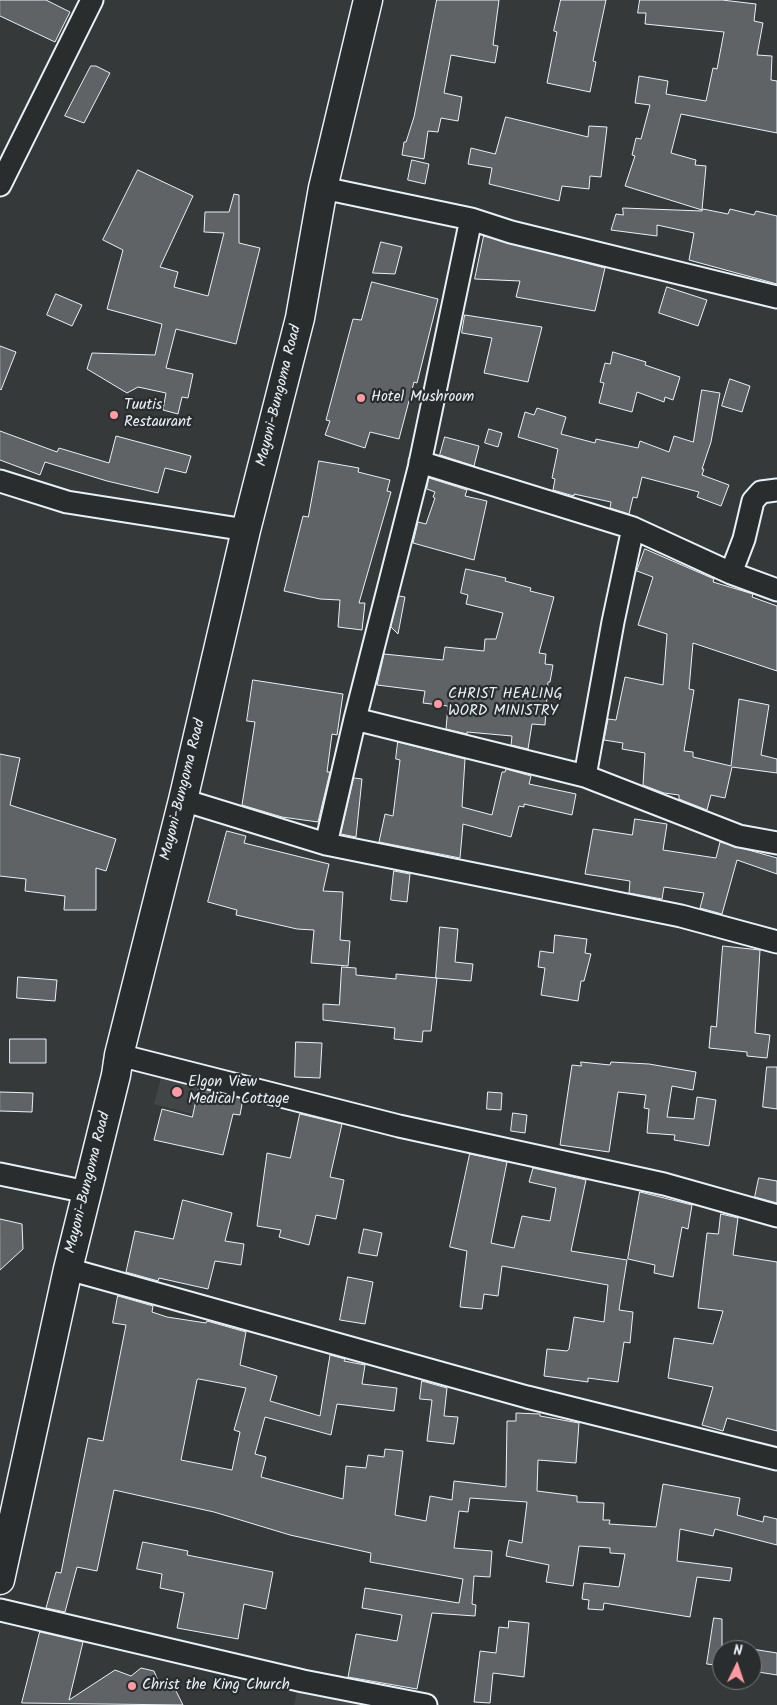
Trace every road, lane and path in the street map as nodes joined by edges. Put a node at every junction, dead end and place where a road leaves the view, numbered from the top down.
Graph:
1 (92, 0) edge
2 (368, 0) edge
3 (0, 185) edge
4 (323, 188) junction
5 (471, 218) junction
6 (777, 297) edge
7 (420, 462) junction
8 (0, 481) edge
9 (777, 490) edge
10 (633, 528) junction
11 (246, 530) junction
12 (731, 573) junction
13 (777, 590) edge
14 (356, 718) junction
15 (585, 776) junction
16 (183, 800) junction
17 (777, 843) edge
18 (326, 844) junction
19 (777, 942) edge
20 (119, 1054) junction
21 (0, 1174) edge
22 (87, 1192) junction
23 (777, 1216) edge
24 (68, 1269) junction
25 (777, 1459) edge
26 (4, 1542) edge
27 (0, 1580) edge
28 (0, 1610) edge
29 (426, 1705) edge

1 - 3 street
2 - 4 main road, Mayoni-Bungoma Road
4 - 5 street
4 - 11 main road, Mayoni-Bungoma Road
5 - 6 street
5 - 7 street
7 - 10 street
7 - 14 street
8 - 11 street
9 - 12 street
10 - 12 street
10 - 15 street
11 - 16 main road, Mayoni-Bungoma Road
12 - 13 street
14 - 15 street
14 - 18 street
15 - 17 street
16 - 18 street
16 - 20 main road, Mayoni-Bungoma Road
18 - 19 street
20 - 22 main road, Mayoni-Bungoma Road
20 - 23 street
21 - 22 street
22 - 24 main road, Mayoni-Bungoma Road
24 - 25 street
24 - 26 main road, Mayoni-Bungoma Road
26 - 27 main road, Mayoni-Bungoma Road
28 - 29 street

